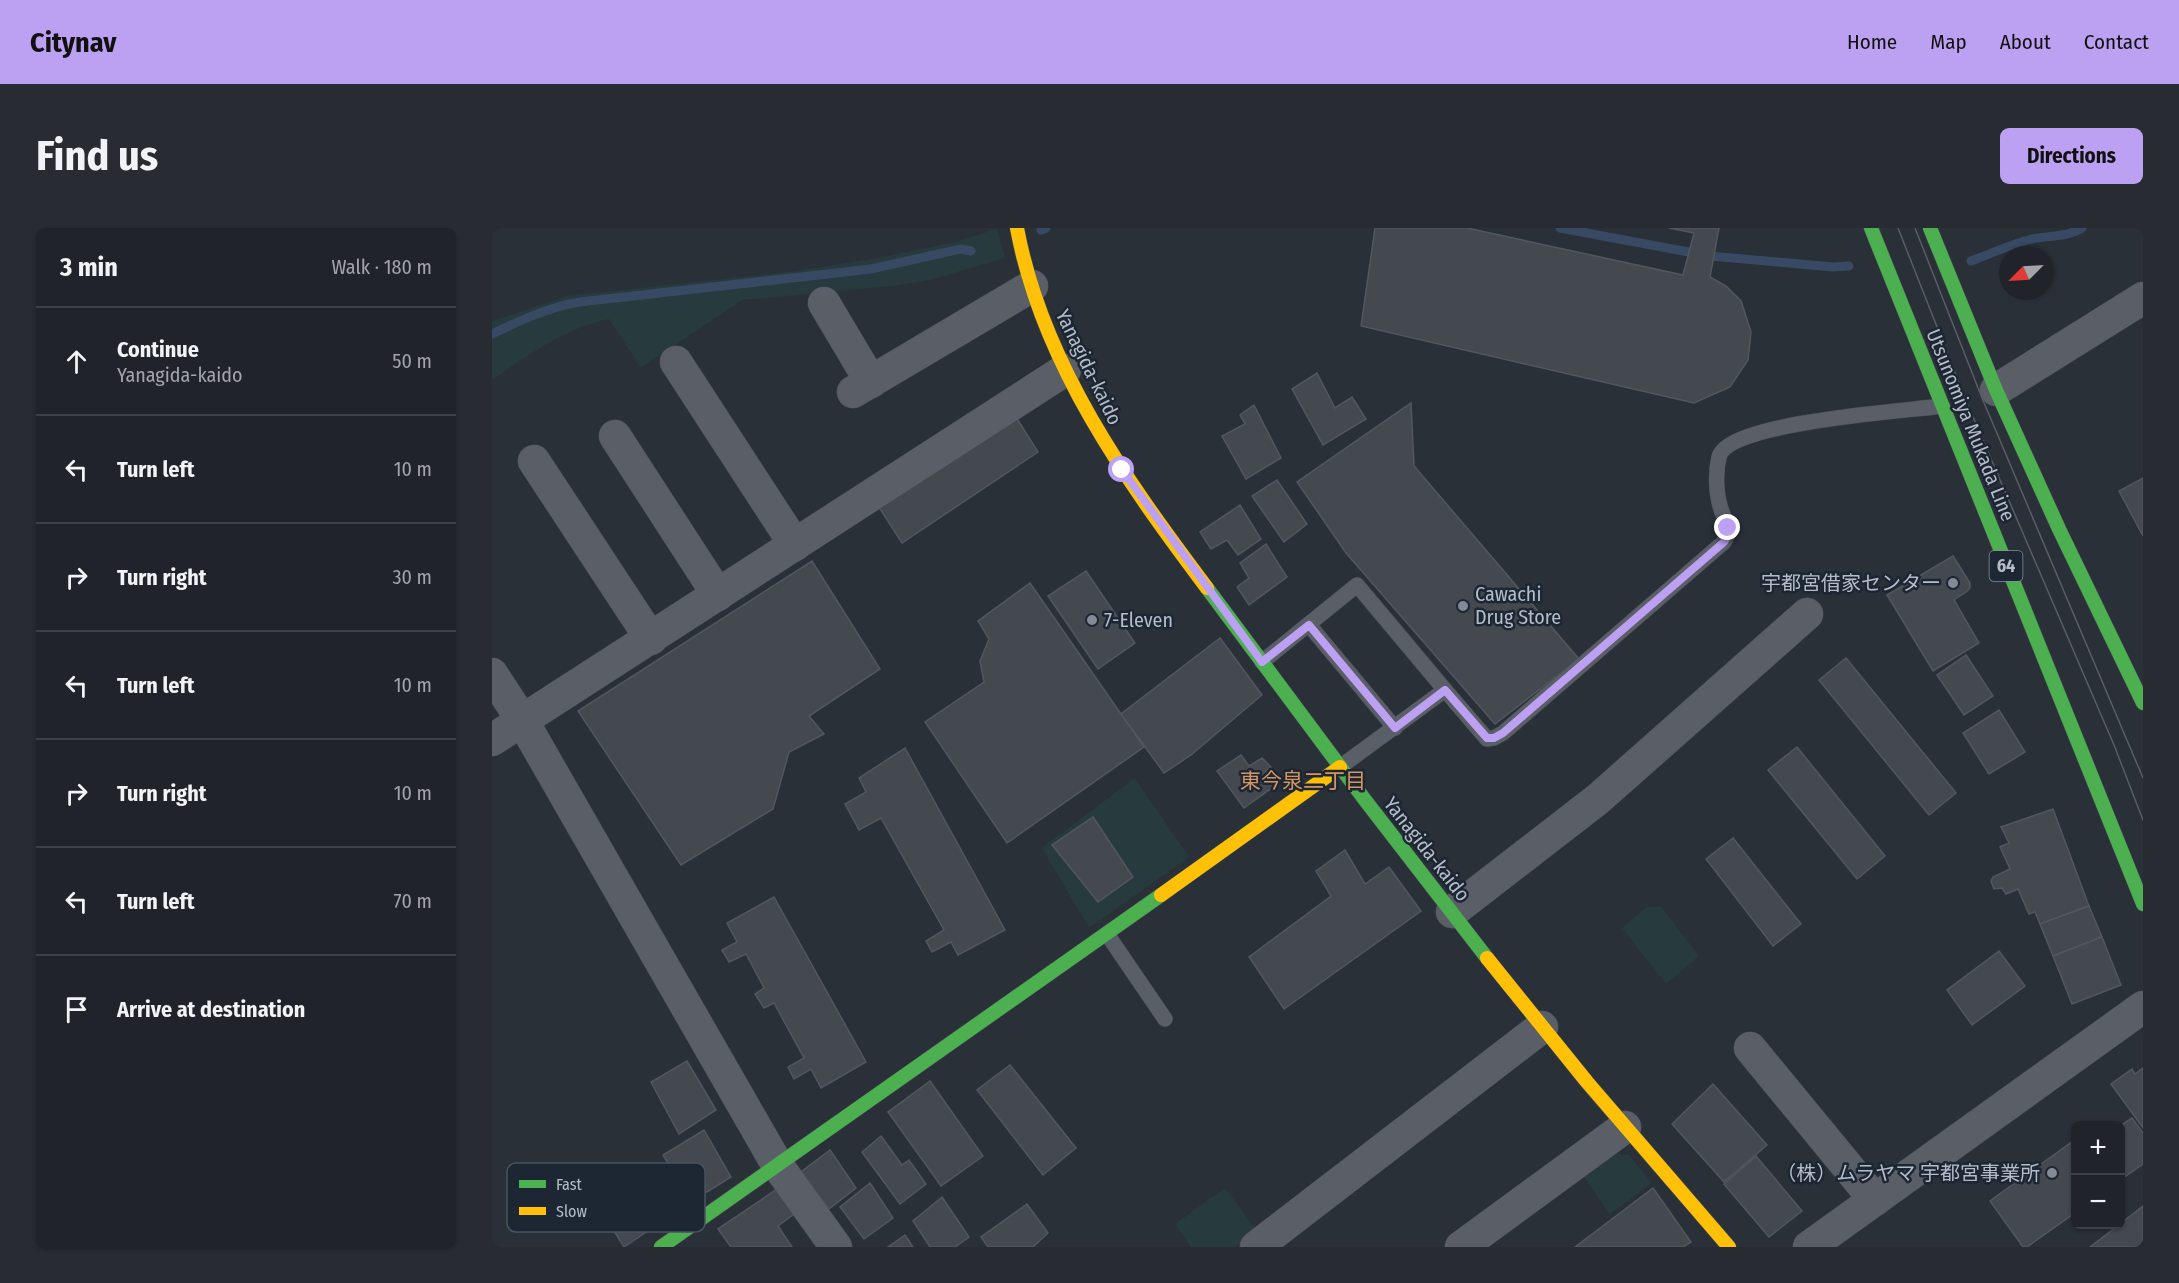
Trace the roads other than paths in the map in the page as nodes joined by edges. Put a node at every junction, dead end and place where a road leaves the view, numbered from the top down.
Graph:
1 (1017, 228) edge
2 (1870, 228) edge
3 (1930, 228) edge
4 (1032, 286) junction
5 (2143, 298) edge
6 (824, 303) dead end
7 (676, 362) dead end
8 (1065, 370) junction
9 (1996, 390) junction
10 (1942, 406) junction
11 (615, 436) dead end
12 (534, 461) dead end
13 (795, 545) junction
14 (718, 595) junction
15 (1807, 614) dead end
16 (1309, 625) junction
17 (651, 639) junction
18 (1262, 662) junction
19 (492, 674) edge
20 (1445, 690) junction
21 (2143, 703) edge
22 (522, 720) junction
23 (1395, 728) junction
24 (492, 740) edge
25 (1340, 767) junction
26 (2143, 904) edge
27 (1452, 912) junction
28 (1107, 934) junction
29 (2143, 1007) edge
30 (1165, 1019) dead end
31 (1542, 1027) junction
32 (1750, 1048) dead end
33 (1625, 1127) junction
34 (778, 1166) junction
35 (1875, 1200) junction
36 (705, 1217) edge
37 (683, 1232) edge
38 (661, 1247) edge
39 (836, 1247) edge
40 (1256, 1247) edge
41 (1461, 1247) edge
42 (1729, 1247) edge
43 (1809, 1247) edge

1 - 4 street, Yanagida-kaido
2 - 10 street, Utsunomiya Mukada Line / 64
3 - 9 street, Utsunomiya Mukada Line
4 - 6 street
4 - 8 street, Yanagida-kaido
5 - 9 street
7 - 13 street
8 - 13 street
8 - 18 street, Yanagida-kaido
9 - 21 street, Utsunomiya Mukada Line
10 - 20 lane
10 - 26 street, Utsunomiya Mukada Line / 64
11 - 14 street
12 - 17 street
13 - 14 street
14 - 17 street
15 - 27 street
16 - 18 lane
16 - 20 lane
16 - 23 lane
17 - 22 street
18 - 25 street, Yanagida-kaido
19 - 22 street
20 - 23 lane
22 - 24 street
22 - 34 street
23 - 25 lane
25 - 27 street, Yanagida-kaido
25 - 28 street
27 - 31 street, Yanagida-kaido
28 - 30 lane
28 - 34 street
29 - 35 street
31 - 33 street, Yanagida-kaido
31 - 40 street
32 - 35 street
33 - 41 street
33 - 42 street, Yanagida-kaido
34 - 36 street
34 - 39 street
35 - 43 street
37 - 38 street

